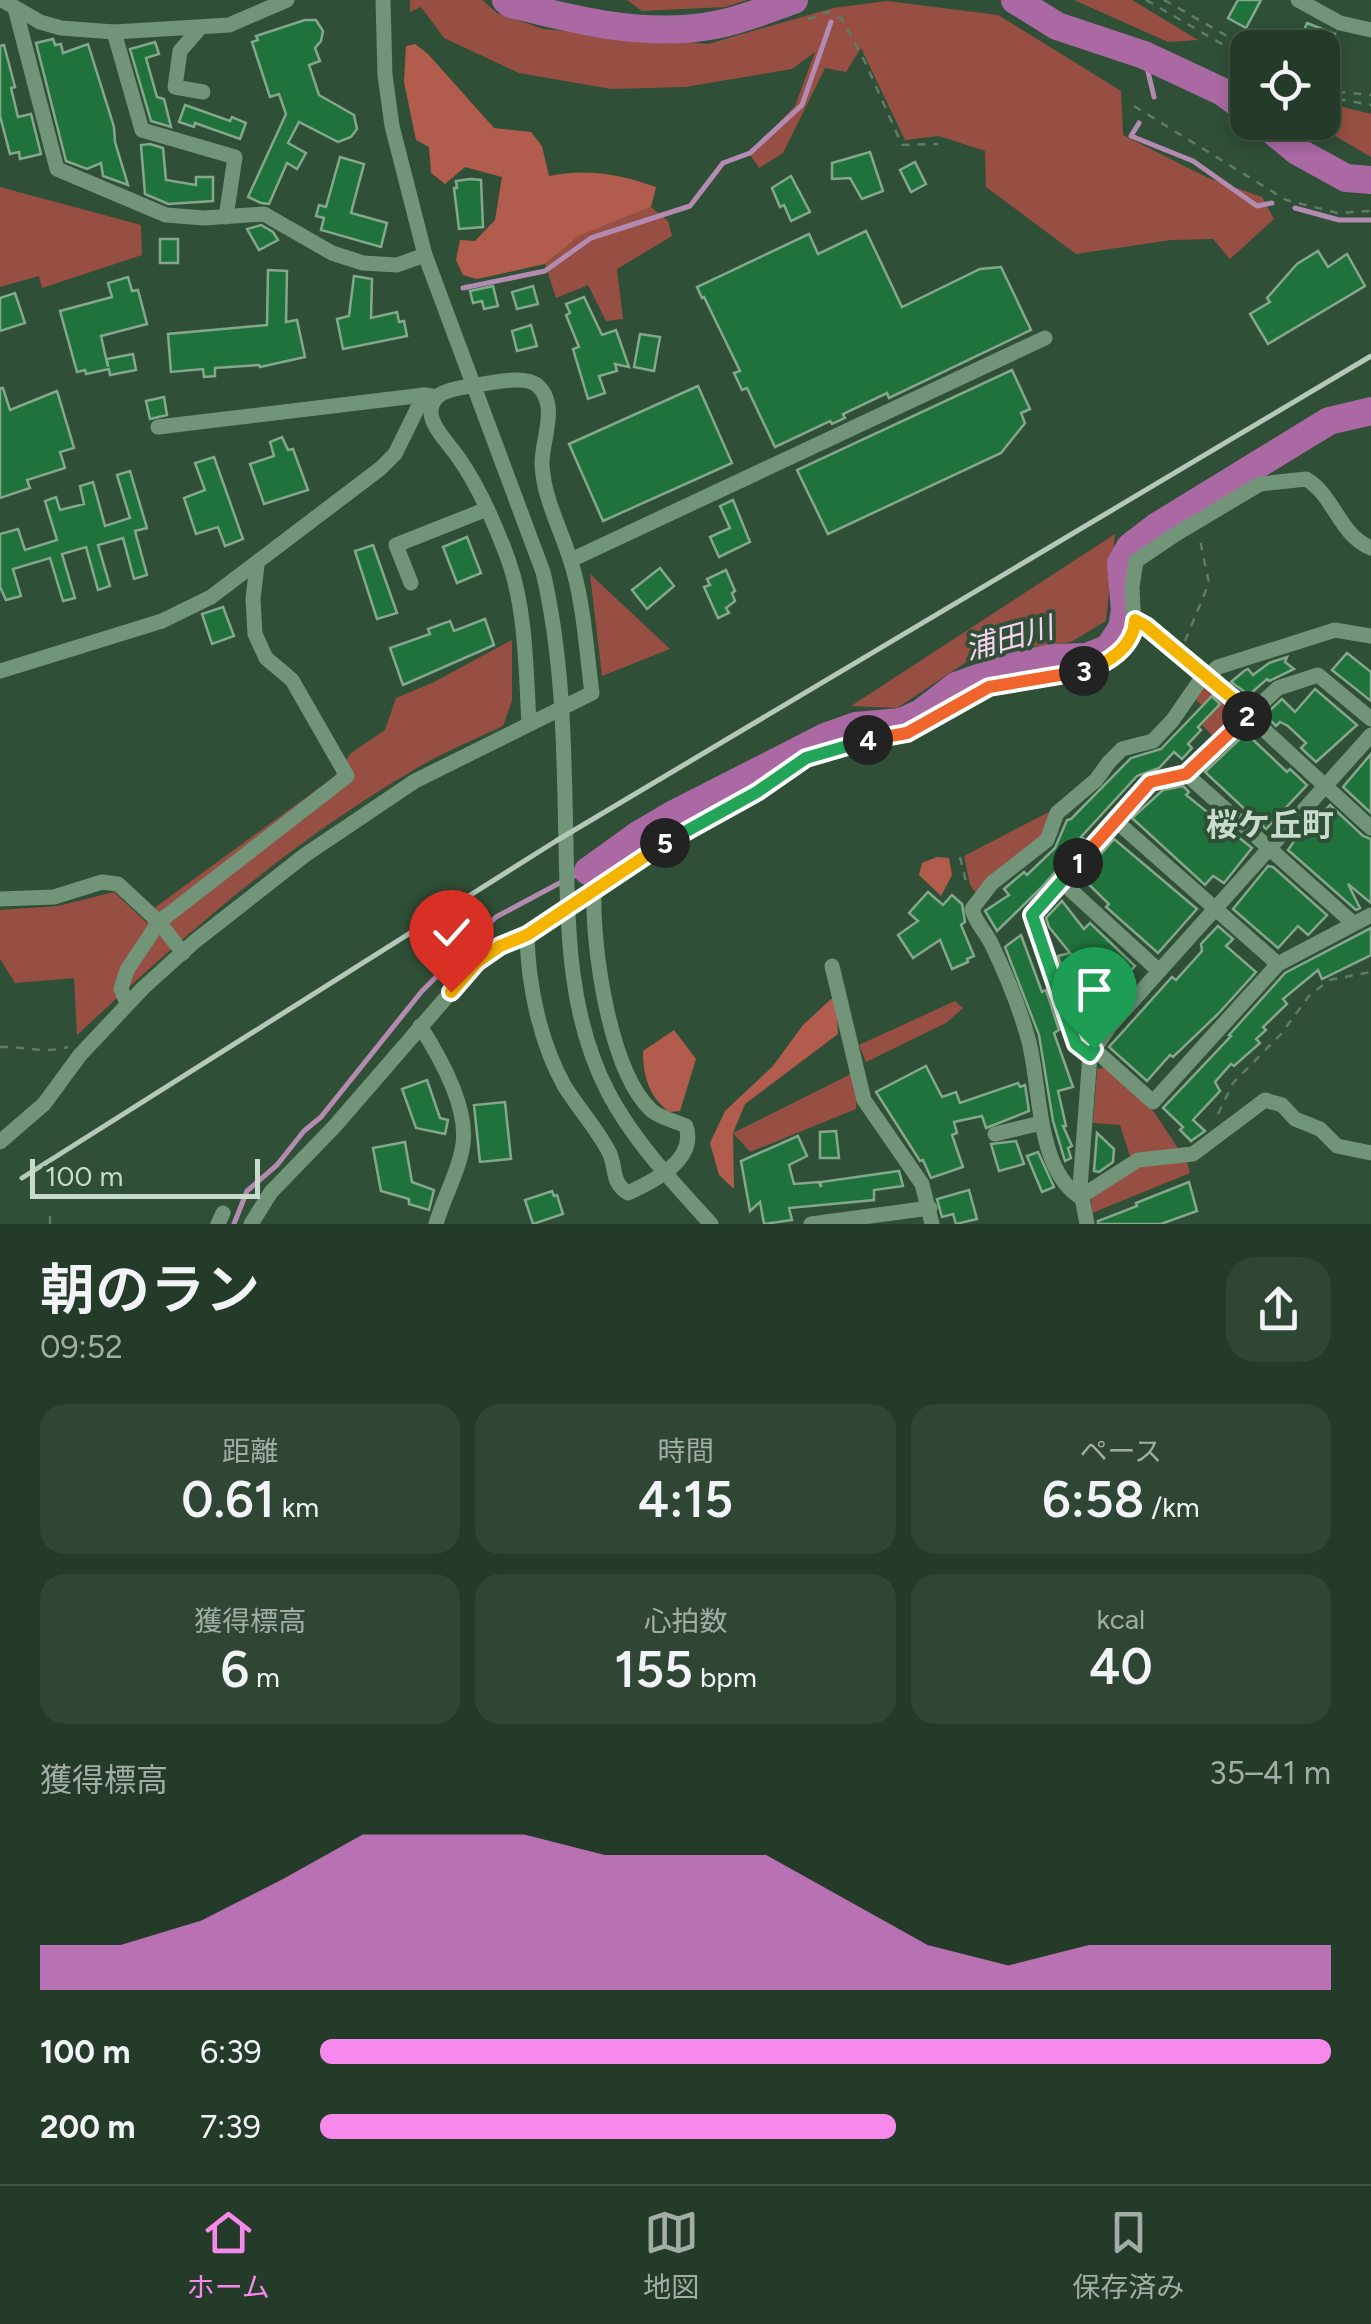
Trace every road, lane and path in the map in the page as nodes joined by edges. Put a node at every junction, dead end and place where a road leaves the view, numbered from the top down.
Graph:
1 (287, 0) edge
2 (383, 0) edge
3 (1146, 0) edge
4 (1164, 0) edge
5 (1298, 0) edge
6 (8, 4) edge
7 (808, 19) dead end
8 (199, 29) junction
9 (1371, 30) edge
10 (114, 32) junction
11 (1230, 38) edge
12 (1230, 49) edge
13 (202, 92) dead end
14 (1340, 92) edge
15 (1371, 95) edge
16 (1340, 100) edge
17 (1134, 106) dead end
18 (1371, 106) edge
19 (938, 144) dead end
20 (1371, 211) edge
21 (226, 217) junction
22 (425, 255) junction
23 (1046, 338) dead end
24 (475, 386) junction
25 (430, 396) junction
26 (158, 427) dead end
27 (488, 508) junction
28 (1193, 524) junction
29 (1371, 548) edge
30 (571, 560) junction
31 (257, 565) junction
32 (410, 583) dead end
33 (1135, 620) junction
34 (1371, 636) edge
35 (1182, 657) junction
36 (0, 671) edge
37 (1206, 676) junction
38 (1249, 714) junction
39 (1371, 719) edge
40 (529, 724) junction
41 (1371, 735) edge
42 (1186, 774) junction
43 (1324, 786) junction
44 (1116, 821) junction
45 (1371, 828) edge
46 (1268, 848) junction
47 (960, 856) dead end
48 (1062, 882) junction
49 (594, 890) junction
50 (0, 899) edge
51 (978, 899) junction
52 (1215, 908) junction
53 (1371, 916) edge
54 (159, 922) junction
55 (1352, 923) junction
56 (527, 935) junction
57 (182, 952) junction
58 (1278, 964) junction
59 (832, 966) dead end
60 (1160, 971) junction
61 (1371, 972) edge
62 (127, 1004) junction
63 (420, 1026) junction
64 (89, 1045) junction
65 (0, 1047) edge
66 (1092, 1052) junction
67 (1218, 1116) dead end
68 (1041, 1123) junction
69 (994, 1134) dead end
70 (0, 1142) edge
71 (1371, 1153) edge
72 (664, 1173) junction
73 (1080, 1198) junction
74 (50, 1216) dead end
75 (931, 1216) edge
76 (50, 1224) edge
77 (251, 1224) edge
78 (436, 1224) edge
79 (712, 1224) edge
80 (811, 1224) edge
81 (1087, 1224) edge

1 - 8 street
2 - 22 street
3 - 12 path
4 - 11 path
5 - 9 street
6 - 10 street
6 - 21 street
7 - 19 path
8 - 10 street
8 - 13 street
10 - 21 street
14 - 15 path
16 - 18 path
17 - 20 path
21 - 22 street
22 - 24 street
23 - 30 street
24 - 25 street
24 - 30 street
24 - 72 street
25 - 26 street
25 - 27 street
25 - 31 street
27 - 32 street
27 - 40 street
28 - 29 street
28 - 33 street
28 - 35 path
30 - 40 street
31 - 36 street
31 - 54 street
33 - 35 street
33 - 49 street
34 - 37 street
35 - 37 street
37 - 38 street
37 - 51 street
38 - 39 street
38 - 42 street
38 - 43 street
40 - 57 street
41 - 43 street
42 - 44 street
42 - 46 street
43 - 45 street
43 - 46 street
44 - 48 street
44 - 52 street
46 - 52 street
46 - 55 street
47 - 51 path
48 - 60 street
48 - 66 street
49 - 56 street
49 - 72 street
50 - 54 street
51 - 68 street
52 - 58 street
52 - 60 street
53 - 55 street
54 - 57 street
54 - 62 street
55 - 58 street
56 - 63 street
56 - 72 street
57 - 62 street
58 - 66 street
59 - 75 street
60 - 66 street
61 - 67 path
62 - 64 street
63 - 77 street
63 - 78 street
64 - 65 path
64 - 70 street
66 - 73 street
68 - 69 street
68 - 73 street
71 - 73 street
72 - 79 street
73 - 81 street
74 - 76 path
75 - 80 street

